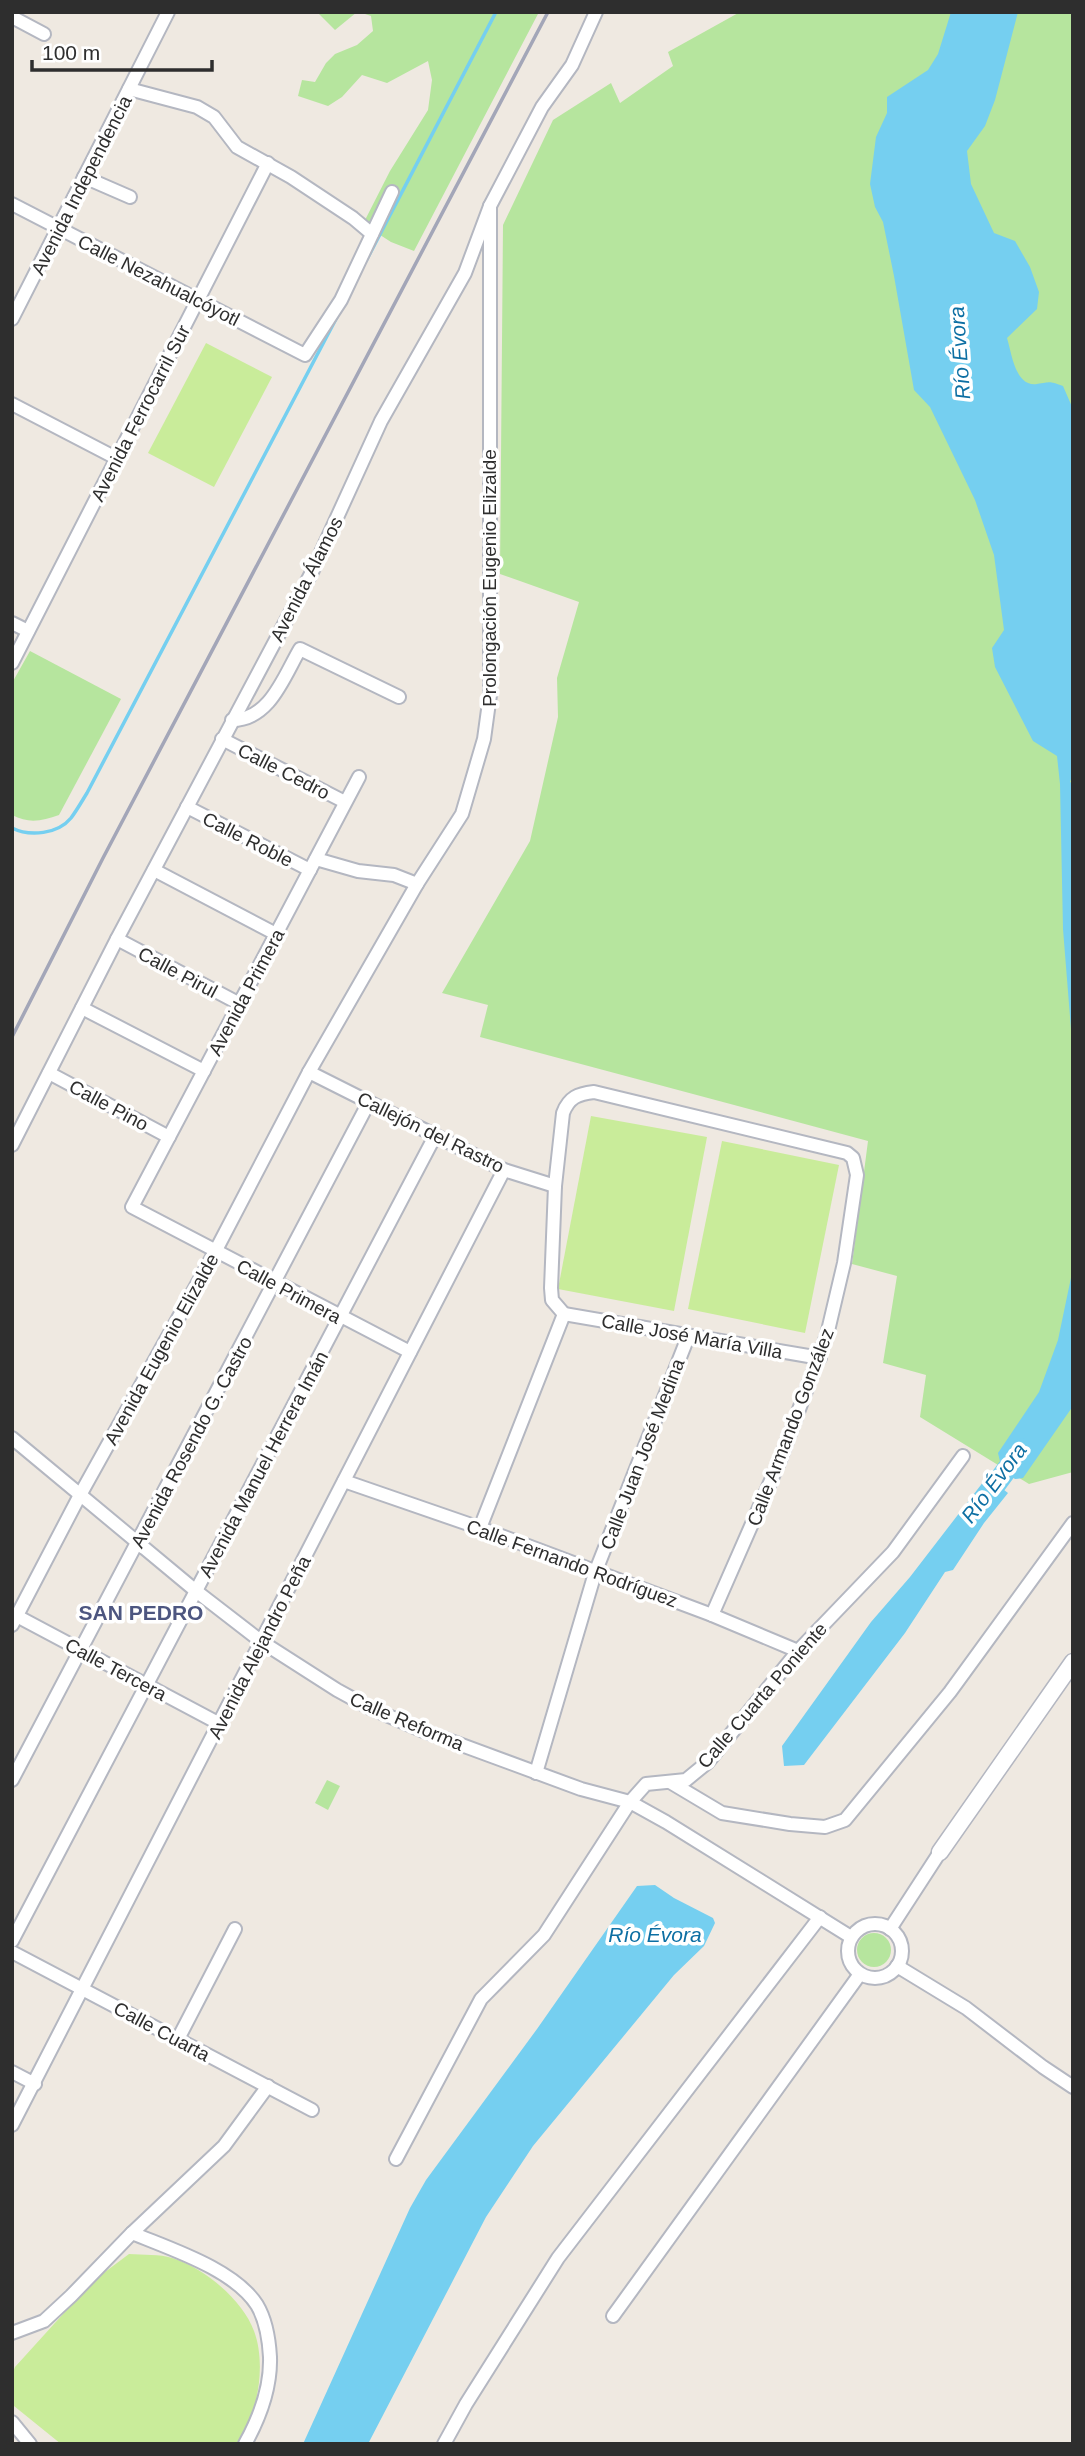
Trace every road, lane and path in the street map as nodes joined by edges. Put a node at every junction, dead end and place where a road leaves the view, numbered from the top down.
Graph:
1 (168, 12) edge
2 (596, 12) edge
3 (12, 17) edge
4 (44, 33) dead end
5 (129, 89) junction
6 (268, 163) junction
7 (84, 177) junction
8 (392, 192) dead end
9 (130, 197) dead end
10 (12, 204) edge
11 (490, 206) junction
12 (58, 228) junction
13 (372, 234) junction
14 (198, 300) junction
15 (12, 319) edge
16 (12, 404) edge
17 (116, 458) junction
18 (12, 623) edge
19 (28, 631) junction
20 (12, 663) edge
21 (399, 697) dead end
22 (232, 720) junction
23 (222, 740) junction
24 (359, 777) dead end
25 (345, 802) junction
26 (187, 807) junction
27 (313, 864) junction
28 (154, 870) junction
29 (417, 884) junction
30 (276, 934) junction
31 (117, 939) junction
32 (240, 1004) junction
33 (82, 1008) junction
34 (204, 1071) junction
35 (309, 1072) junction
36 (49, 1073) junction
37 (369, 1102) junction
38 (435, 1136) junction
39 (169, 1137) junction
40 (12, 1144) edge
41 (505, 1170) junction
42 (555, 1186) junction
43 (132, 1207) joint
44 (215, 1252) junction
45 (275, 1283) junction
46 (564, 1314) junction
47 (340, 1317) junction
48 (688, 1336) junction
49 (410, 1352) junction
50 (820, 1357) junction
51 (12, 1438) edge
52 (963, 1457) dead end
53 (344, 1481) junction
54 (80, 1495) junction
55 (1073, 1523) edge
56 (480, 1528) junction
57 (138, 1542) junction
58 (595, 1573) junction
59 (196, 1591) junction
60 (712, 1615) junction
61 (14, 1618) edge
62 (262, 1642) junction
63 (81, 1650) junction
64 (798, 1651) junction
65 (1073, 1661) edge
66 (147, 1685) junction
67 (220, 1724) junction
68 (537, 1773) junction
69 (12, 1780) edge
70 (670, 1782) junction
71 (629, 1802) junction
72 (940, 1852) joint
73 (820, 1917) junction
74 (890, 1928) junction
75 (235, 1929) dead end
76 (851, 1937) junction
77 (12, 1941) edge
78 (12, 1952) edge
79 (897, 1966) junction
80 (860, 1974) junction
81 (83, 1990) junction
82 (178, 2039) junction
83 (12, 2072) edge
84 (35, 2084) junction
85 (268, 2086) junction
86 (1073, 2087) edge
87 (312, 2110) dead end
88 (12, 2125) edge
89 (396, 2159) dead end
90 (132, 2233) junction
91 (613, 2316) dead end
92 (12, 2333) edge
93 (12, 2421) edge
94 (30, 2444) edge
95 (245, 2444) edge
96 (444, 2444) edge

1 - 5 street, Avenida Independencia
2 - 11 street, Avenida Álamos
3 - 4 street
5 - 6 street
5 - 7 street, Avenida Independencia
6 - 13 street
6 - 14 street, Avenida Ferrocarril Sur
7 - 9 street
7 - 12 street, Avenida Independencia
8 - 13 street
10 - 12 street, Calle Nezahualcóyotl
11 - 22 street, Avenida Álamos
11 - 29 street, Prolongación Eugenio Elizalde
12 - 14 street, Calle Nezahualcóyotl
12 - 15 street, Avenida Independencia
13 - 14 street, Calle Nezahualcóyotl
14 - 17 street, Avenida Ferrocarril Sur
16 - 17 street
17 - 19 street, Avenida Ferrocarril Sur
18 - 19 street
19 - 20 street, Avenida Ferrocarril Sur
21 - 22 street
22 - 23 street, Avenida Álamos
23 - 25 street, Calle Cedro
23 - 26 street, Avenida Álamos
24 - 25 street, Avenida Primera
25 - 27 street, Avenida Primera
26 - 27 street, Calle Roble
26 - 28 street, Avenida Álamos
27 - 29 street, Calle Roble
27 - 30 street, Avenida Primera
28 - 30 street
28 - 31 street, Avenida Álamos
29 - 35 street, Prolongación Eugenio Elizalde
30 - 32 street, Avenida Primera
31 - 32 street, Calle Pirul
31 - 33 street, Avenida Álamos
32 - 34 street, Avenida Primera
33 - 34 street
33 - 36 street, Avenida Álamos
34 - 39 street, Avenida Primera
35 - 37 street, Callejón del Rastro
35 - 44 street, Avenida Eugenio Elizalde
36 - 39 street, Calle Pino
36 - 40 street, Avenida Álamos
37 - 38 street, Callejón del Rastro
37 - 45 street, Avenida Rosendo G. Castro
38 - 41 street, Callejón del Rastro
38 - 47 street, Avenida Manuel Herrera Imán
39 - 43 street, Avenida Primera
41 - 42 street, Callejón del Rastro
41 - 49 street, Avenida Alejandro Peña
42 - 46 street
42 - 50 street, Calle Armando González
43 - 44 street, Calle Primera
44 - 45 street, Calle Primera
44 - 54 street, Avenida Eugenio Elizalde
45 - 47 street, Calle Primera
45 - 57 street, Avenida Rosendo G. Castro
46 - 48 street, Calle José María Villa
46 - 56 street
47 - 49 street, Calle Primera
47 - 59 street, Avenida Manuel Herrera Imán
48 - 50 street, Calle José María Villa
48 - 58 street, Calle Juan José Medina
49 - 53 street, Avenida Alejandro Peña
50 - 60 street, Calle Armando González
51 - 54 street, Calle Reforma
52 - 64 street, Calle Cuarta Poniente
53 - 56 street, Calle Fernando Rodríguez
53 - 62 street, Avenida Alejandro Peña
54 - 57 street, Calle Reforma
54 - 61 street, Avenida Eugenio Elizalde
55 - 70 street
56 - 58 street, Calle Fernando Rodríguez
57 - 59 street, Calle Reforma
57 - 63 street, Avenida Rosendo G. Castro
58 - 60 street, Calle Fernando Rodríguez
58 - 68 street, Calle Juan José Medina
59 - 62 street, Calle Reforma
59 - 66 street, Avenida Manuel Herrera Imán
60 - 64 street, Calle Fernando Rodríguez
61 - 63 street, Calle Tercera
62 - 67 street, Avenida Alejandro Peña
62 - 68 street, Calle Reforma
63 - 66 street, Calle Tercera
63 - 69 street, Avenida Rosendo G. Castro
64 - 70 street, Calle Cuarta Poniente
65 - 72 street
66 - 67 street, Calle Tercera
66 - 77 street, Avenida Manuel Herrera Imán
67 - 81 street, Avenida Alejandro Peña
68 - 71 street, Calle Reforma
70 - 71 street, Calle Cuarta Poniente
71 - 73 street, Calle Reforma
71 - 89 street, Calle Cuarta Poniente
72 - 74 street
73 - 76 street, Calle Reforma
73 - 96 street
74 - 76 street
74 - 79 street
75 - 82 street
76 - 80 street
78 - 81 street, Calle Cuarta
79 - 80 street
79 - 86 street
80 - 91 street
81 - 82 street, Calle Cuarta
81 - 84 street, Avenida Alejandro Peña
82 - 85 street, Calle Cuarta
83 - 84 street
84 - 88 street, Avenida Alejandro Peña
85 - 87 street, Calle Cuarta
85 - 90 street
90 - 92 street
90 - 95 street
93 - 94 street

